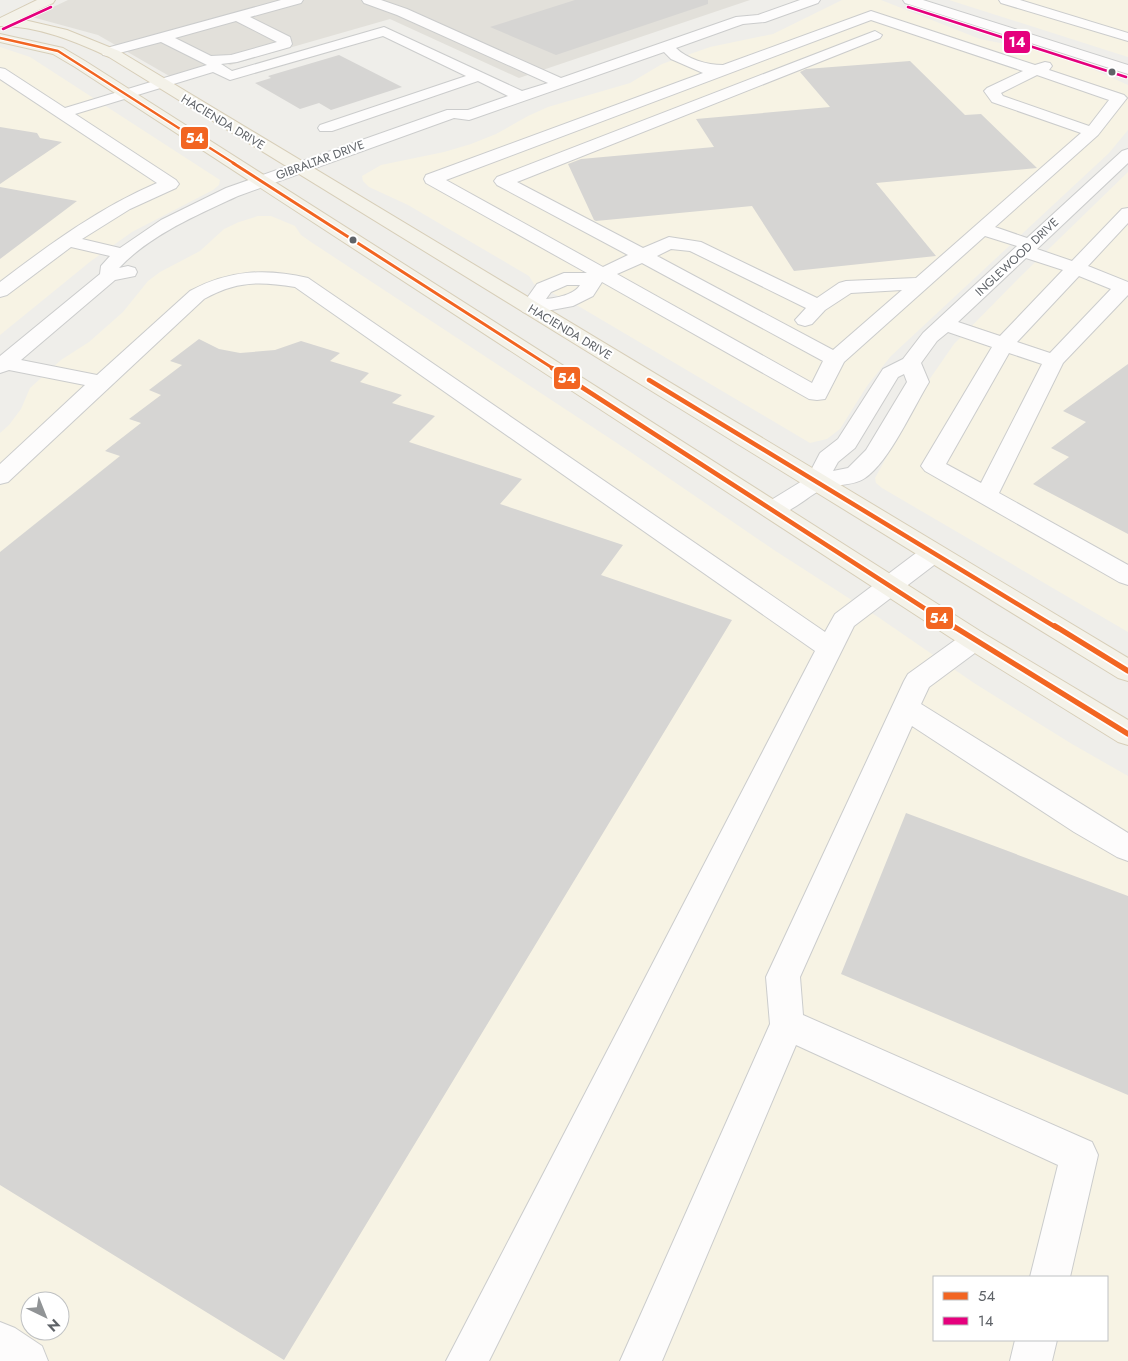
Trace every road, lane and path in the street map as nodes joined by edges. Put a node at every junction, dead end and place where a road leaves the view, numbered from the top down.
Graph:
1 (48, 0) edge
2 (296, 0) edge
3 (369, 0) edge
4 (783, 0) edge
5 (813, 0) edge
6 (910, 0) edge
7 (939, 0) edge
8 (1006, 0) edge
9 (402, 12) junction
10 (237, 16) junction
11 (741, 20) junction
12 (1, 25) edge
13 (844, 25) junction
14 (201, 26) junction
15 (336, 32) dead end
16 (163, 37) junction
17 (1128, 37) edge
18 (225, 42) junction
19 (666, 46) junction
20 (108, 52) junction
21 (1074, 52) junction
22 (196, 54) junction
23 (252, 54) junction
24 (1128, 60) edge
25 (726, 69) junction
26 (1035, 70) junction
27 (1128, 70) edge
28 (1, 73) edge
29 (479, 76) junction
30 (993, 76) dead end
31 (756, 82) junction
32 (1011, 82) junction
33 (561, 83) junction
34 (160, 84) junction
35 (128, 94) junction
36 (522, 97) junction
37 (64, 113) junction
38 (326, 128) dead end
39 (1092, 132) junction
40 (1128, 143) edge
41 (1128, 154) edge
42 (307, 172) junction
43 (271, 186) junction
44 (1128, 213) edge
45 (201, 225) dead end
46 (982, 229) junction
47 (66, 240) junction
48 (1028, 248) junction
49 (123, 254) junction
50 (642, 255) junction
51 (140, 265) dead end
52 (1076, 268) junction
53 (110, 276) junction
54 (597, 276) junction
55 (922, 283) junction
56 (1125, 288) edge
57 (0, 291) edge
58 (818, 306) junction
59 (530, 308) junction
60 (945, 324) junction
61 (790, 335) junction
62 (1004, 344) junction
63 (835, 359) junction
64 (1054, 360) junction
65 (910, 363) junction
66 (1, 364) edge
67 (100, 382) junction
68 (0, 477) edge
69 (816, 482) junction
70 (986, 496) junction
71 (771, 510) junction
72 (933, 553) junction
73 (1128, 576) edge
74 (888, 585) junction
75 (974, 640) junction
76 (829, 648) junction
77 (1128, 672) edge
78 (906, 708) junction
79 (1128, 734) edge
80 (1128, 848) edge
81 (787, 1024) junction
82 (1050, 1276) edge
83 (1036, 1341) edge
84 (0, 1343) edge
85 (28, 1361) edge
86 (468, 1361) edge
87 (641, 1361) edge
88 (1031, 1361) edge

1 - 12 main road
2 - 10 street
3 - 9 street
4 - 11 street, GIBRALTAR DRIVE
5 - 11 street, GIBRALTAR DRIVE
6 - 21 street
7 - 24 street
8 - 17 street
9 - 15 street
9 - 33 street
10 - 14 street
10 - 23 street
11 - 19 street, GIBRALTAR DRIVE
12 - 20 main road, HACIENDA DRIVE
12 - 35 main road, HACIENDA DRIVE
13 - 25 street
13 - 26 street
13 - 31 street
14 - 16 street
14 - 18 street
16 - 20 street
16 - 22 street
18 - 22 street
18 - 23 street
19 - 25 street
19 - 33 street, GIBRALTAR DRIVE
20 - 34 main road, HACIENDA DRIVE
21 - 26 street
21 - 27 street
22 - 23 street
25 - 31 street
25 - 54 street
26 - 32 street
26 - 39 street
28 - 37 street
29 - 34 street
29 - 36 street
29 - 38 street
30 - 32 street
31 - 50 street
32 - 39 street
33 - 36 street, GIBRALTAR DRIVE
34 - 35 street
34 - 42 main road, HACIENDA DRIVE
35 - 37 street
35 - 43 main road, HACIENDA DRIVE
36 - 42 street, GIBRALTAR DRIVE
37 - 47 street
39 - 46 street
40 - 41 street, INGLEWOOD DRIVE
41 - 48 street, INGLEWOOD DRIVE
42 - 43 street, GIBRALTAR DRIVE
42 - 59 main road, HACIENDA DRIVE
43 - 45 street, GIBRALTAR DRIVE
43 - 49 street, GIBRALTAR DRIVE
43 - 71 main road, HACIENDA DRIVE
44 - 52 street
46 - 48 street
46 - 55 street
47 - 49 street
47 - 57 street
48 - 52 street
48 - 60 street, INGLEWOOD DRIVE
49 - 53 street, GIBRALTAR DRIVE
50 - 54 street
50 - 58 street
50 - 61 street
51 - 53 street, GIBRALTAR DRIVE
52 - 56 street
52 - 62 street
53 - 66 street, GIBRALTAR DRIVE
54 - 59 street
54 - 63 street
55 - 58 street
55 - 63 street
56 - 64 street
58 - 61 street
59 - 69 main road, HACIENDA DRIVE
60 - 62 street
60 - 65 street, INGLEWOOD DRIVE
61 - 63 street
62 - 64 street
62 - 70 street
64 - 70 street
65 - 69 street, INGLEWOOD DRIVE
65 - 69 street
66 - 67 street
67 - 68 street
67 - 76 street
69 - 71 street
69 - 72 main road, HACIENDA DRIVE
70 - 73 street
71 - 74 main road, HACIENDA DRIVE
72 - 74 street
72 - 77 main road, HACIENDA DRIVE
74 - 75 main road, HACIENDA DRIVE
74 - 76 street
75 - 78 street
75 - 79 main road, HACIENDA DRIVE
76 - 86 street
78 - 80 street
78 - 81 street
81 - 82 street
81 - 87 street
83 - 88 street
84 - 85 street

